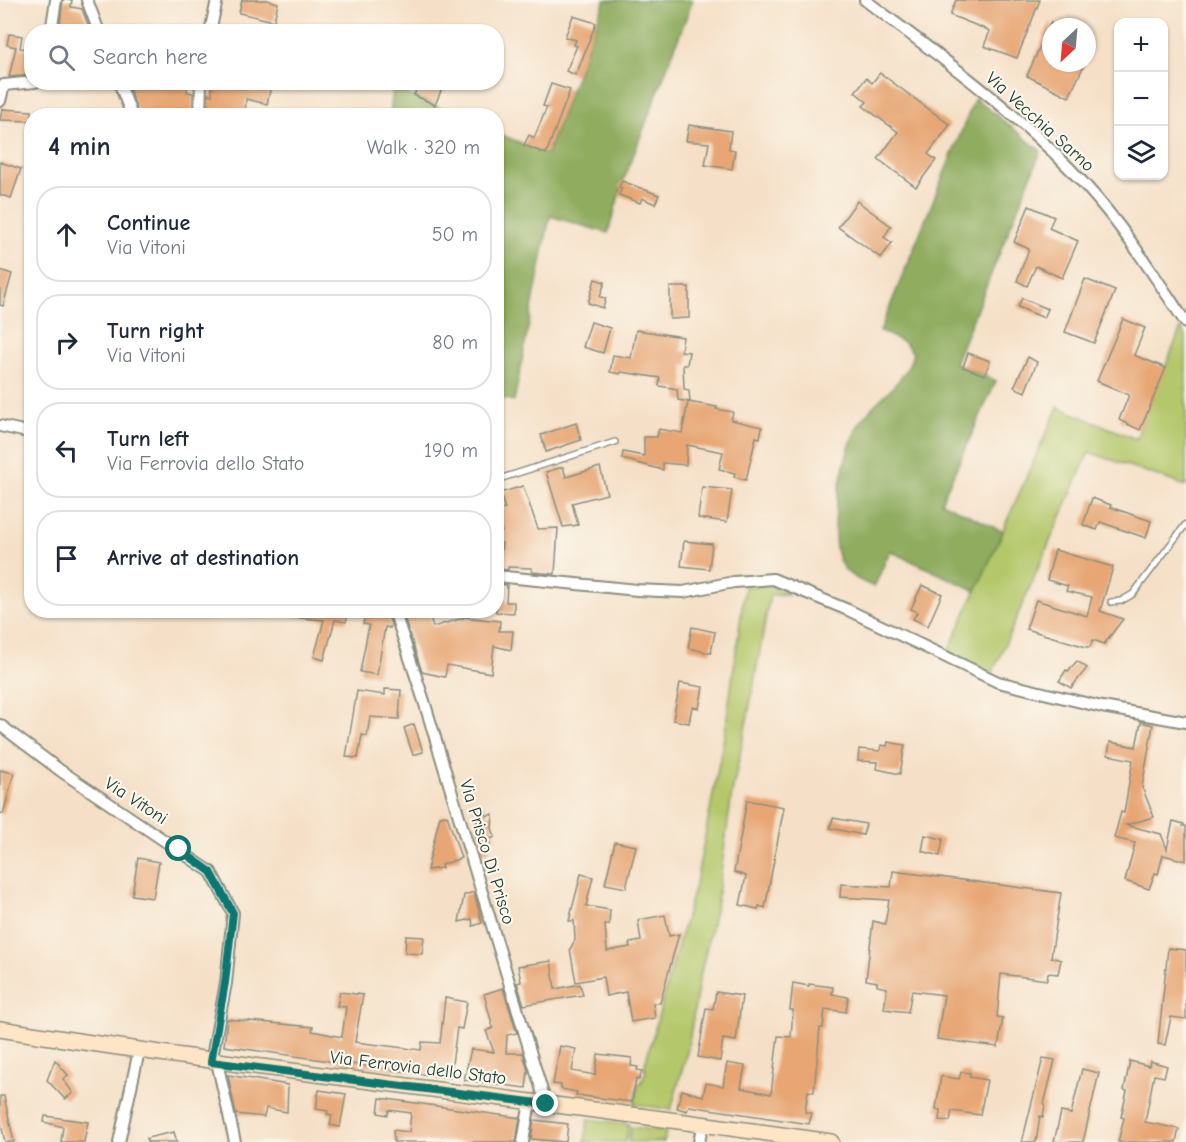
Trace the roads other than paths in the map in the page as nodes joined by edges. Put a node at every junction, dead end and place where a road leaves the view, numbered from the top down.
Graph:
1 (56, 0) edge
2 (87, 0) edge
3 (217, 0) edge
4 (865, 0) edge
5 (52, 24) edge
6 (96, 24) edge
7 (212, 24) edge
8 (24, 83) edge
9 (122, 90) edge
10 (201, 90) edge
11 (0, 101) edge
12 (129, 108) edge
13 (200, 108) edge
14 (1186, 323) edge
15 (0, 426) edge
16 (24, 431) edge
17 (615, 442) dead end
18 (504, 477) edge
19 (1186, 524) edge
20 (504, 577) edge
21 (1111, 602) dead end
22 (397, 618) edge
23 (1186, 722) edge
24 (0, 725) edge
25 (0, 1029) edge
26 (139, 1051) junction
27 (214, 1062) junction
28 (530, 1102) junction
29 (546, 1104) junction
30 (703, 1124) junction
31 (231, 1141) edge
32 (119, 1142) edge
33 (524, 1142) edge
34 (699, 1142) edge
35 (705, 1142) edge
36 (831, 1142) edge

1 - 5 street
2 - 6 street
3 - 7 street
4 - 14 street, Via Vecchia Sarno
8 - 11 street
9 - 12 street
10 - 13 street
15 - 16 street
17 - 18 lane
19 - 21 lane
20 - 23 street
22 - 29 street, Via Prisco Di Prisco
24 - 27 street, Via Vitoni
25 - 26 main road, Via Ferrovia dello Stato
26 - 27 main road, Via Ferrovia dello Stato
26 - 32 street
27 - 28 main road, Via Ferrovia dello Stato
27 - 31 street
28 - 29 main road, Via Ferrovia dello Stato
28 - 33 street
29 - 30 main road, Via Ferrovia dello Stato
30 - 34 street
30 - 35 lane
30 - 36 main road, Via Ferrovia dello Stato

